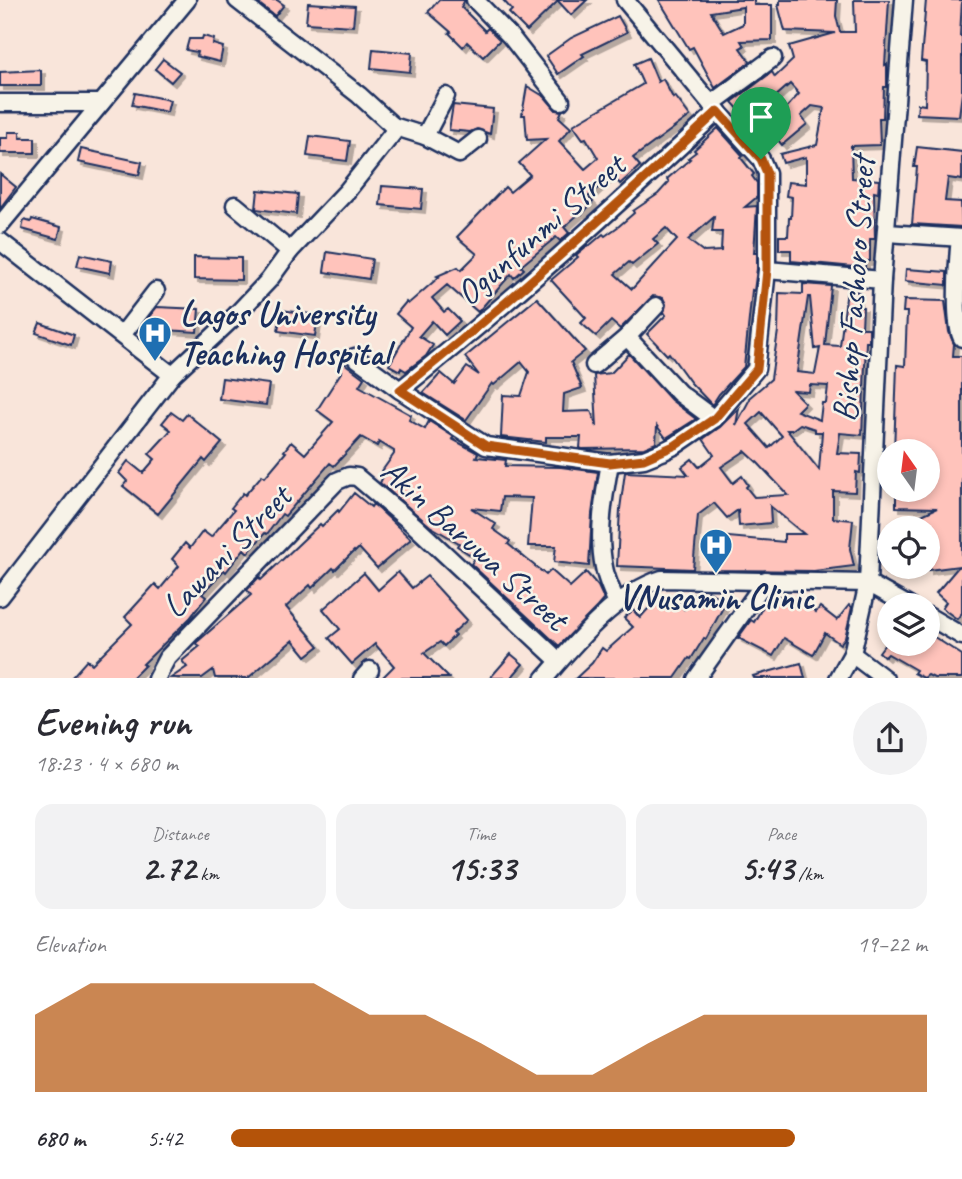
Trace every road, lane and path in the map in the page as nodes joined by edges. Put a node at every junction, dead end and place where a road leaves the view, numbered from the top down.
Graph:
1 (187, 0) edge
2 (237, 0) edge
3 (475, 0) edge
4 (904, 0) edge
5 (629, 1) edge
6 (773, 58) dead end
7 (446, 96) dead end
8 (561, 101) dead end
9 (0, 103) edge
10 (101, 103) junction
11 (714, 107) junction
12 (393, 126) junction
13 (425, 136) junction
14 (478, 139) dead end
15 (235, 205) dead end
16 (0, 225) edge
17 (887, 233) junction
18 (961, 238) edge
19 (0, 241) edge
20 (290, 251) junction
21 (767, 270) junction
22 (883, 280) junction
23 (156, 291) dead end
24 (656, 306) dead end
25 (116, 331) junction
26 (627, 337) junction
27 (962, 338) edge
28 (355, 357) dead end
29 (594, 365) dead end
30 (172, 375) junction
31 (400, 390) junction
32 (714, 419) junction
33 (610, 463) junction
34 (349, 476) joint
35 (766, 580) junction
36 (869, 583) junction
37 (886, 593) edge
38 (0, 597) edge
39 (617, 603) junction
40 (940, 620) edge
41 (959, 628) edge
42 (852, 654) junction
43 (559, 662) junction
44 (156, 678) edge
45 (544, 678) edge
46 (696, 678) edge
47 (838, 678) edge
48 (885, 678) edge

1 - 10 street
2 - 12 street
3 - 8 street
4 - 17 street, Bishop Fashoro Street
5 - 11 street
6 - 11 street, Ogunfunmi Street
7 - 13 street
9 - 10 street
10 - 16 street
11 - 21 street
11 - 31 street, Ogunfunmi Street
12 - 13 street
12 - 20 street
13 - 14 street
15 - 20 street
17 - 18 street
17 - 22 street, Bishop Fashoro Street
18 - 27 street
19 - 25 street
20 - 30 street
21 - 22 street
21 - 32 street
22 - 36 street, Bishop Fashoro Street
23 - 25 street
24 - 26 street
25 - 30 street
26 - 29 street
26 - 32 street
28 - 31 street
30 - 38 street
31 - 33 street
32 - 33 street
33 - 39 street
34 - 43 street, Akin Baruwa Street
34 - 44 street, Lawani Street
35 - 36 street
35 - 39 street
35 - 46 street
36 - 37 street
36 - 42 street, Bishop Fashoro Street
39 - 43 street
40 - 41 street
42 - 47 street, Bishop Fashoro Street
42 - 48 street
43 - 45 street

